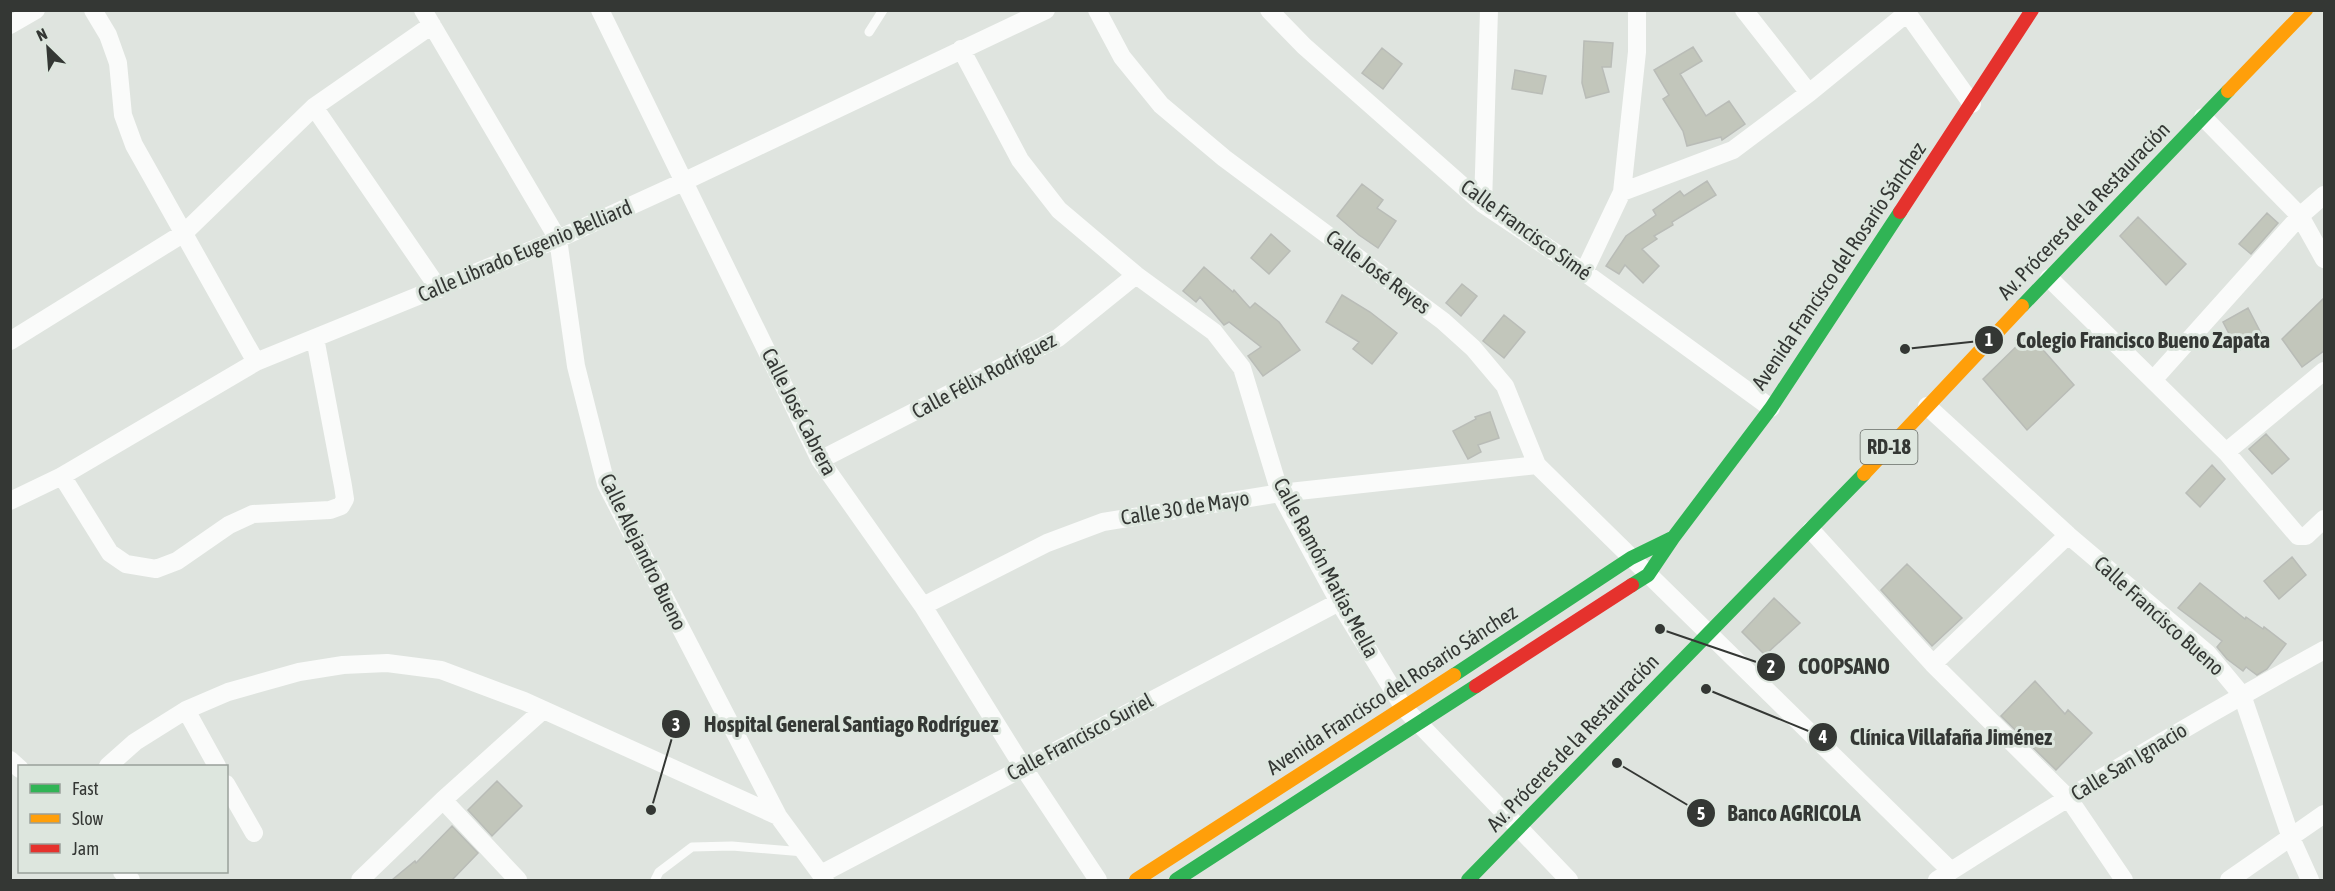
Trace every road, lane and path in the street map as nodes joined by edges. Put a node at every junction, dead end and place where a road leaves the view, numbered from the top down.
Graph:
1 (36, 10) edge
2 (93, 10) edge
3 (600, 10) edge
4 (883, 10) edge
5 (1046, 10) edge
6 (1097, 10) edge
7 (1269, 10) edge
8 (1489, 10) edge
9 (1637, 10) edge
10 (1744, 10) edge
11 (2032, 10) edge
12 (2306, 10) edge
13 (1906, 12) edge
14 (427, 18) edge
15 (10, 25) edge
16 (868, 32) dead end
17 (961, 49) junction
18 (1809, 93) junction
19 (1972, 104) junction
20 (314, 107) junction
21 (2203, 117) junction
22 (685, 181) junction
23 (1622, 192) junction
24 (2325, 195) edge
25 (1483, 204) junction
26 (2300, 216) junction
27 (184, 233) junction
28 (558, 239) junction
29 (2325, 259) edge
30 (1584, 272) junction
31 (1137, 275) junction
32 (2049, 278) junction
33 (439, 289) junction
34 (315, 338) junction
35 (10, 341) edge
36 (256, 362) junction
37 (2325, 371) edge
38 (2154, 379) junction
39 (1927, 406) junction
40 (1771, 408) junction
41 (2226, 452) junction
42 (820, 460) junction
43 (1537, 465) junction
44 (62, 476) junction
45 (1280, 493) junction
46 (10, 501) edge
47 (2325, 519) edge
48 (1811, 530) junction
49 (2068, 535) junction
50 (1673, 538) junction
51 (1630, 558) junction
52 (1648, 575) junction
53 (1339, 602) junction
54 (923, 606) junction
55 (1709, 632) junction
56 (2325, 650) edge
57 (1933, 664) junction
58 (2242, 695) junction
59 (1404, 708) junction
60 (186, 710) junction
61 (543, 710) junction
62 (1419, 725) junction
63 (109, 765) edge
64 (216, 765) edge
65 (1023, 766) junction
66 (228, 787) edge
67 (2068, 798) junction
68 (443, 800) junction
69 (2325, 814) edge
70 (778, 816) junction
71 (1519, 830) junction
72 (254, 833) dead end
73 (2291, 838) junction
74 (806, 852) junction
75 (1944, 876) edge
76 (823, 877) edge
77 (360, 880) edge
78 (518, 880) edge
79 (655, 880) edge
80 (1098, 880) edge
81 (1136, 880) edge
82 (1176, 880) edge
83 (1468, 880) edge
84 (1569, 880) edge
85 (2124, 880) edge
86 (2229, 880) edge
87 (2310, 880) edge

1 - 15 street
2 - 27 street
3 - 22 street, Calle José Cabrera
4 - 16 lane
5 - 17 street, Calle Librado Eugenio Belliard
6 - 43 street, Calle José Reyes
7 - 25 street, Calle Francisco Simé
8 - 25 street
9 - 23 street
10 - 18 street
11 - 19 main road, Avenida Francisco del Rosario Sánchez
12 - 21 main road, Av. Próceres de la Restauración / RD-18
13 - 18 street
13 - 19 street
14 - 20 street
14 - 28 street, Calle Alejandro Bueno
17 - 22 street, Calle Librado Eugenio Belliard
17 - 31 street, Calle Ramón Matías Mella
18 - 23 street
19 - 40 main road, Avenida Francisco del Rosario Sánchez
20 - 27 street
20 - 33 street
21 - 26 street
21 - 32 main road, Av. Próceres de la Restauración / RD-18
22 - 28 street, Calle Librado Eugenio Belliard
22 - 42 street, Calle José Cabrera
23 - 30 street
24 - 26 street
25 - 30 street, Calle Francisco Simé
26 - 29 street
26 - 38 street
27 - 35 street
27 - 36 street
28 - 33 street, Calle Librado Eugenio Belliard
28 - 70 street, Calle Alejandro Bueno
30 - 40 street, Calle Francisco Simé
31 - 42 street, Calle Félix Rodríguez
31 - 45 street, Calle Ramón Matías Mella
32 - 38 street
32 - 39 main road, Av. Próceres de la Restauración / RD-18
33 - 34 street, Calle Librado Eugenio Belliard
34 - 36 street, Calle Librado Eugenio Belliard
34 - 44 street
36 - 44 street, Calle Librado Eugenio Belliard
37 - 41 street
38 - 41 street
39 - 48 main road, Av. Próceres de la Restauración / RD-18
39 - 49 street, Calle Francisco Bueno
40 - 50 main road, Avenida Francisco del Rosario Sánchez
41 - 47 street
42 - 54 street, Calle José Cabrera
43 - 45 street, Calle 30 de Mayo
43 - 51 street, Calle José Reyes
44 - 46 street, Calle Librado Eugenio Belliard
45 - 53 street, Calle Ramón Matías Mella
45 - 54 street, Calle 30 de Mayo
48 - 55 main road, Av. Próceres de la Restauración / RD-18
48 - 57 street
49 - 57 street
49 - 58 street, Calle Francisco Bueno
50 - 51 main road, Avenida Francisco del Rosario Sánchez
50 - 52 main road, Avenida Francisco del Rosario Sánchez
51 - 52 street, Calle José Reyes
51 - 59 main road, Avenida Francisco del Rosario Sánchez
52 - 55 street, Calle José Reyes
52 - 62 main road, Avenida Francisco del Rosario Sánchez
53 - 59 street, Calle Ramón Matías Mella
53 - 65 street, Calle Francisco Suriel
54 - 65 street, Calle José Cabrera
55 - 71 main road, Av. Próceres de la Restauración / RD-18
55 - 75 street, Calle José Reyes
56 - 58 street, Calle San Ignacio
57 - 67 street
58 - 67 street, Calle San Ignacio
58 - 73 street, Calle Francisco Bueno
59 - 62 street, Calle Ramón Matías Mella
59 - 81 main road, Avenida Francisco del Rosario Sánchez
60 - 61 street
60 - 63 street
60 - 64 street
61 - 68 street
61 - 70 street
62 - 71 street, Calle Ramón Matías Mella
62 - 82 main road, Avenida Francisco del Rosario Sánchez
65 - 76 street, Calle Francisco Suriel
65 - 80 street, Calle José Cabrera
66 - 72 street
67 - 75 street, Calle San Ignacio
67 - 85 street
68 - 77 street
68 - 78 street
69 - 73 street
70 - 74 street, Calle Alejandro Bueno
71 - 83 main road, Av. Próceres de la Restauración / RD-18
71 - 84 street, Calle Ramón Matías Mella
73 - 86 street
73 - 87 street, Calle Francisco Bueno
74 - 76 street, Calle Alejandro Bueno
74 - 79 lane

